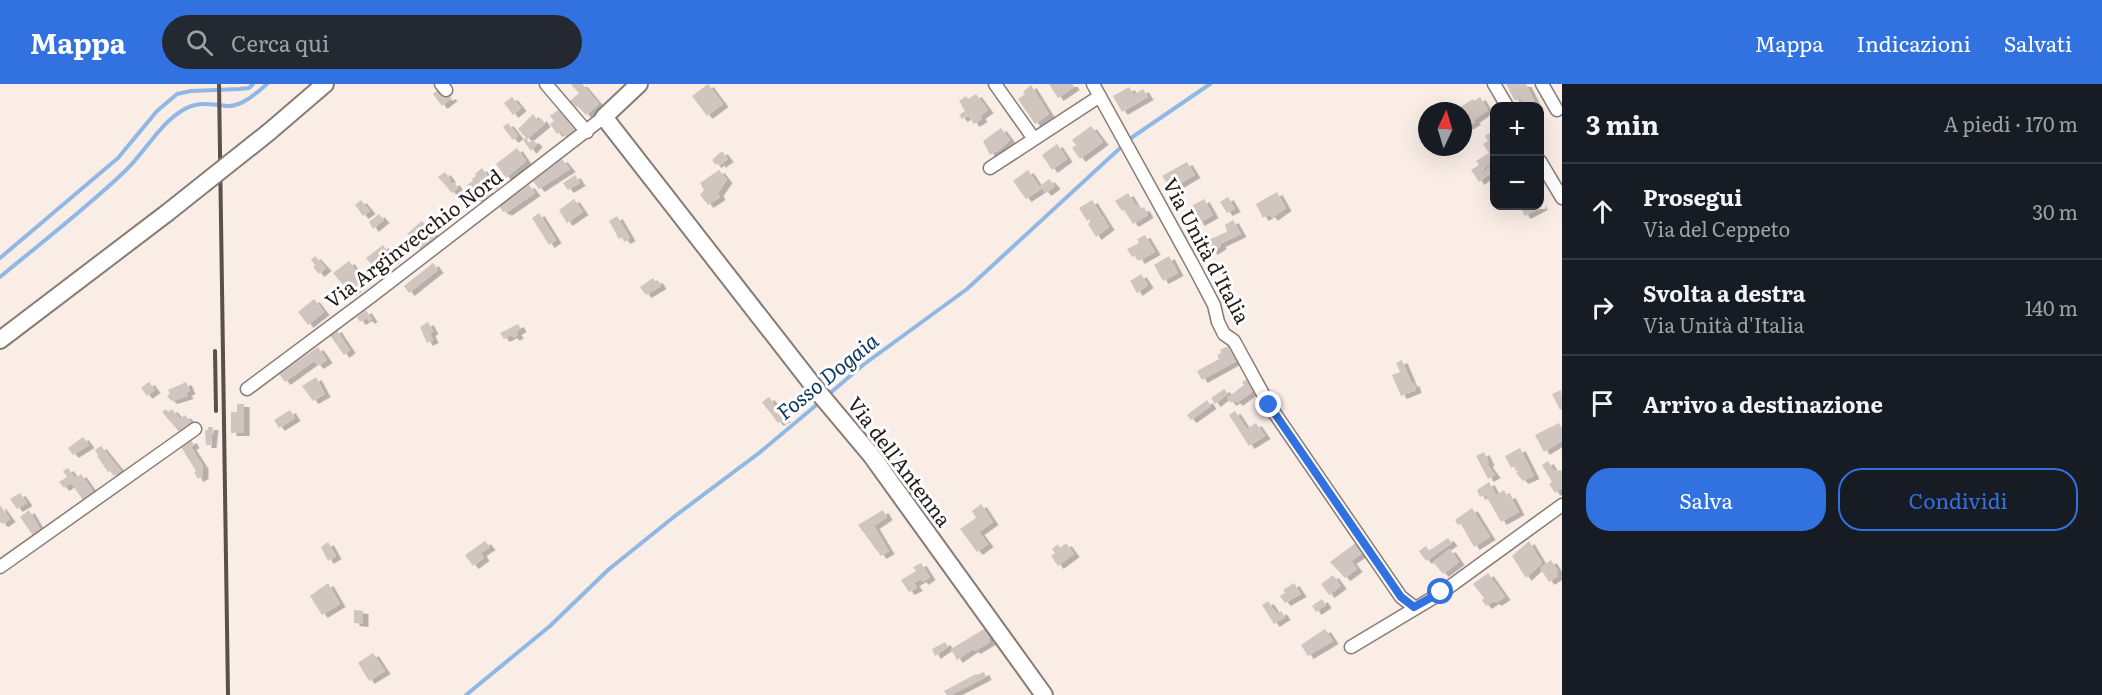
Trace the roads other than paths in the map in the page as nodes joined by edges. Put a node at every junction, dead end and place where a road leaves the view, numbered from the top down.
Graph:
1 (325, 84) edge
2 (546, 84) edge
3 (639, 84) edge
4 (995, 84) edge
5 (1093, 84) edge
6 (1494, 84) edge
7 (1542, 84) edge
8 (1100, 96) junction
9 (1505, 102) edge
10 (1557, 110) dead end
11 (604, 117) junction
12 (587, 132) junction
13 (1034, 139) junction
14 (990, 168) dead end
15 (1544, 169) edge
16 (1562, 198) edge
17 (0, 340) edge
18 (248, 389) dead end
19 (195, 429) dead end
20 (1562, 505) edge
21 (0, 567) edge
22 (1414, 607) junction
23 (1351, 647) dead end
24 (1044, 695) edge

1 - 17 street, bridge
2 - 12 street
3 - 11 street
4 - 13 street
5 - 8 street, Via Unità d'Italia
6 - 9 street
7 - 10 street
8 - 13 street
8 - 22 street, Via Unità d'Italia
11 - 12 street, Via Arginvecchio Nord
11 - 24 street, Via dell'Antenna
12 - 18 street, Via Arginvecchio Nord
13 - 14 street
15 - 16 street
19 - 21 street
20 - 22 street
22 - 23 street

